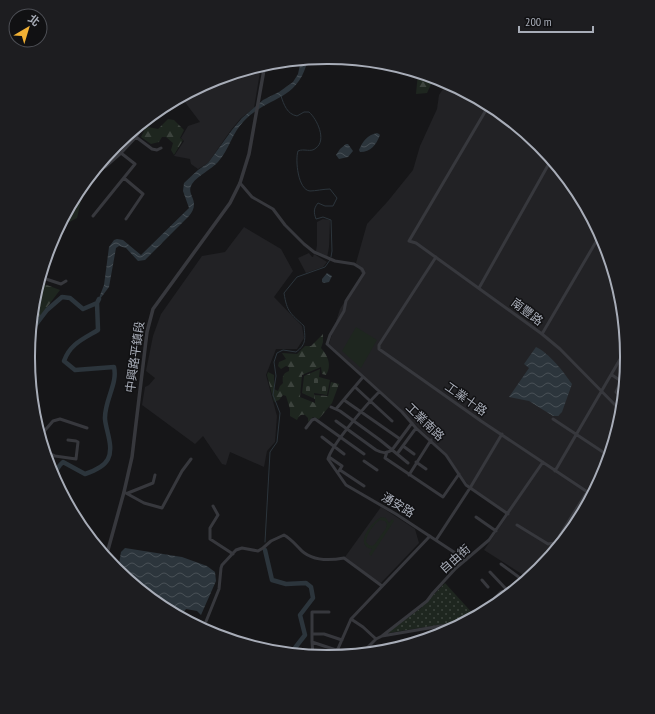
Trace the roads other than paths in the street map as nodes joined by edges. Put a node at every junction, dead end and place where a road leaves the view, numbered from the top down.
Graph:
1 (264, 71) edge
2 (485, 111) edge
3 (136, 137) joint
4 (161, 148) dead end
5 (121, 153) junction
6 (112, 160) joint
7 (108, 164) edge
8 (548, 165) edge
9 (124, 178) junction
10 (240, 183) junction
11 (93, 216) dead end
12 (126, 219) dead end
13 (596, 241) edge
14 (436, 257) junction
15 (46, 279) edge
16 (66, 281) dead end
17 (479, 288) junction
18 (542, 334) junction
19 (620, 360) edge
20 (612, 375) junction
21 (363, 377) junction
22 (619, 379) edge
23 (355, 387) junction
24 (379, 392) junction
25 (602, 392) junction
26 (344, 400) junction
27 (370, 401) junction
28 (615, 405) edge
29 (331, 407) dead end
30 (336, 409) junction
31 (361, 412) junction
32 (553, 419) dead end
33 (336, 421) dead end
34 (354, 421) junction
35 (392, 421) dead end
36 (412, 423) junction
37 (87, 428) dead end
38 (306, 428) dead end
39 (416, 428) junction
40 (348, 430) junction
41 (45, 431) edge
42 (502, 434) junction
43 (576, 435) junction
44 (322, 437) dead end
45 (341, 438) junction
46 (400, 439) junction
47 (68, 440) dead end
48 (430, 440) junction
49 (403, 446) junction
50 (335, 447) junction
51 (392, 450) junction
52 (387, 452) junction
53 (604, 452) edge
54 (344, 454) dead end
55 (364, 454) dead end
56 (397, 454) junction
57 (414, 454) dead end
58 (52, 455) edge
59 (328, 458) junction
60 (192, 459) dead end
61 (364, 461) dead end
62 (416, 462) junction
63 (543, 462) junction
64 (408, 463) dead end
65 (426, 469) dead end
66 (377, 470) dead end
67 (555, 470) junction
68 (339, 471) junction
69 (459, 474) junction
70 (155, 475) dead end
71 (409, 475) junction
72 (364, 486) dead end
73 (470, 488) junction
74 (126, 492) junction
75 (587, 492) edge
76 (586, 494) edge
77 (212, 506) dead end
78 (508, 514) junction
79 (476, 517) dead end
80 (517, 525) dead end
81 (496, 530) junction
82 (560, 535) edge
83 (430, 536) junction
84 (436, 540) junction
85 (553, 543) edge
86 (108, 550) edge
87 (233, 554) junction
88 (466, 560) junction
89 (500, 564) dead end
90 (490, 572) dead end
91 (519, 578) edge
92 (482, 580) dead end
93 (382, 586) junction
94 (488, 587) dead end
95 (506, 589) edge
96 (329, 612) dead end
97 (351, 619) junction
98 (205, 622) edge
99 (442, 626) edge
100 (313, 634) junction
101 (382, 636) junction
102 (376, 639) junction
103 (342, 640) junction
104 (312, 642) junction
105 (368, 647) edge
106 (312, 649) edge
107 (338, 649) edge
108 (333, 650) edge

1 - 10 street, 中興路平鎮段
2 - 14 street, 南豐路
3 - 4 street
3 - 5 street
5 - 6 street
5 - 9 street
6 - 7 street
8 - 17 street
9 - 11 street
9 - 12 street
10 - 21 street, 工業南路
10 - 74 street, 中興路平鎮段
13 - 18 street
14 - 17 street, 南豐路
14 - 42 street, 工業十路
15 - 16 street
17 - 18 street, 南豐路
18 - 25 street, 南豐路
19 - 20 street
20 - 22 street
20 - 25 street
21 - 23 street
21 - 24 street, 工業南路
23 - 26 street
23 - 27 street
24 - 27 street
24 - 36 street, 工業南路
25 - 28 street, 南豐路
25 - 43 street
26 - 30 street
26 - 31 street
27 - 31 street
27 - 35 street
29 - 30 street
30 - 34 street
31 - 34 street
31 - 46 street
32 - 43 street
33 - 40 street
34 - 40 street
34 - 51 street
36 - 39 street, 工業南路
36 - 46 street
37 - 41 street
38 - 45 street
39 - 48 street, 工業南路
39 - 49 street
40 - 45 street
40 - 52 street
42 - 63 street, 工業十路
42 - 73 street
43 - 53 street
43 - 67 street
44 - 50 street
45 - 50 street
45 - 55 street
46 - 51 street
47 - 58 street
48 - 62 street
48 - 69 street, 工業南路
49 - 56 street
49 - 57 street
50 - 54 street
50 - 59 street
51 - 52 street
51 - 56 street
52 - 71 street
56 - 64 street
59 - 68 street, 湧安路
59 - 68 street
60 - 74 street
61 - 66 street
62 - 65 street
62 - 71 street
63 - 67 street, 工業十路
63 - 78 street, 自由街
67 - 75 street, 工業十路
68 - 72 street
68 - 83 street, 湧安路
69 - 71 street
69 - 73 street, 工業南路
70 - 74 street
73 - 78 street, 工業南路
73 - 84 street
74 - 86 street, 中興路平鎮段
76 - 82 street
77 - 87 street
78 - 81 street, 自由街
79 - 81 street
80 - 85 street
81 - 88 street, 自由街
83 - 84 street, 湧安路
83 - 93 street
84 - 88 street, 湧安路
87 - 93 street
87 - 98 street
88 - 101 street, 自由街
89 - 91 street
90 - 95 street
92 - 94 street
93 - 97 street
96 - 100 street
97 - 102 street
97 - 103 street
99 - 101 street
100 - 103 street
100 - 104 street
101 - 102 street, 自由街
102 - 105 street, 自由街
103 - 107 street
104 - 106 street
104 - 108 street

